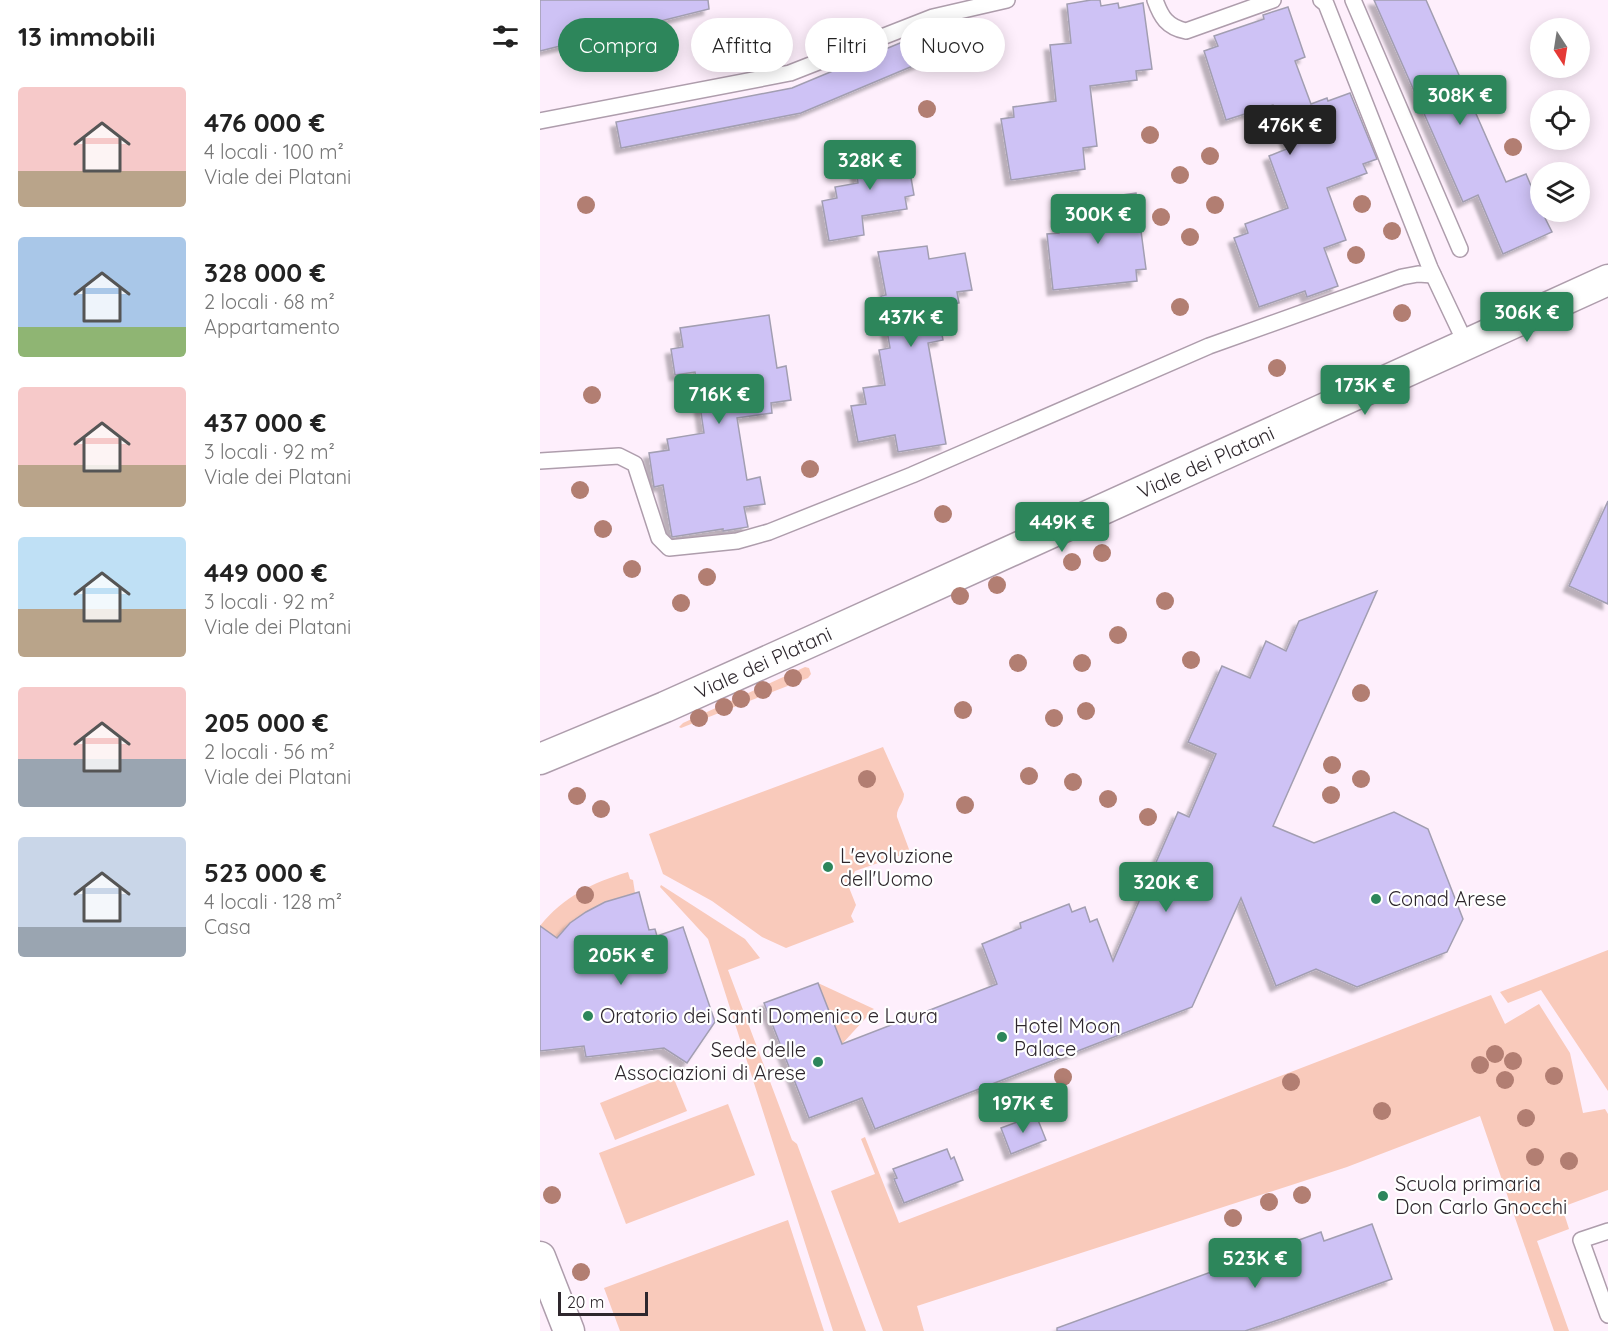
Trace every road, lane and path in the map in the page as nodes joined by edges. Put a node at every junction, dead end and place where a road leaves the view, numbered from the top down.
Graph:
1 (1006, 0) edge
2 (1155, 0) edge
3 (1273, 0) edge
4 (1321, 0) edge
5 (1353, 0) edge
6 (540, 121) edge
7 (1460, 249) dead end
8 (1433, 275) junction
9 (1608, 280) edge
10 (1466, 344) junction
11 (540, 461) edge
12 (540, 759) edge
13 (1608, 1231) edge
14 (540, 1257) edge
15 (1608, 1315) edge
16 (569, 1331) edge

1 - 6 lane
2 - 3 lane
4 - 8 lane
5 - 7 lane
8 - 10 lane
8 - 11 lane
9 - 10 street, Viale dei Platani
10 - 12 street, Viale dei Platani
13 - 15 lane
14 - 16 street

